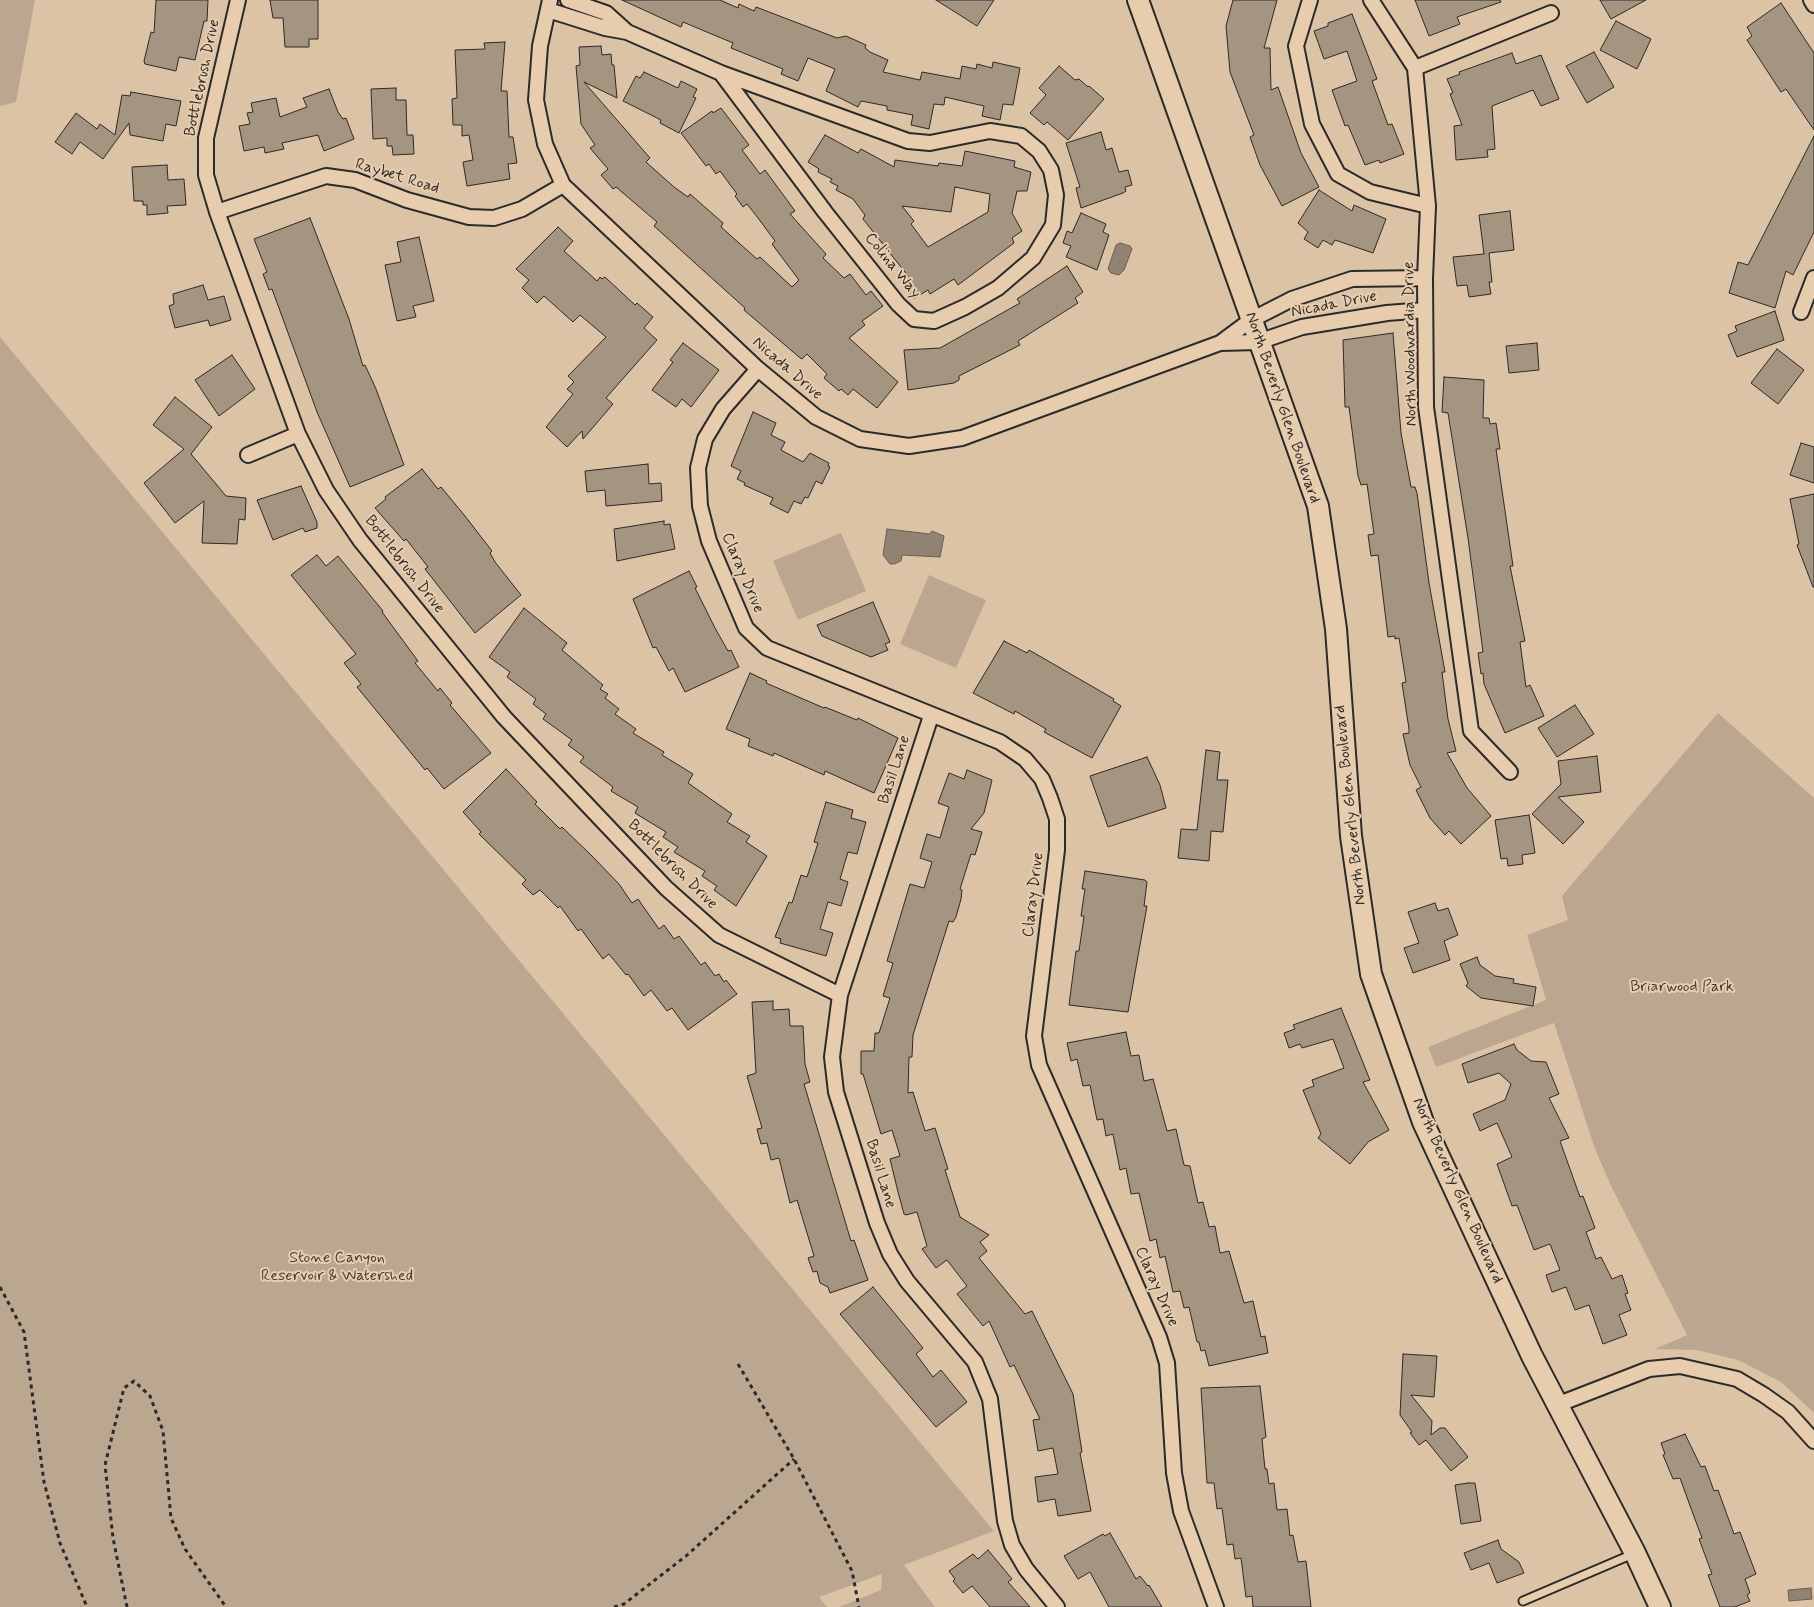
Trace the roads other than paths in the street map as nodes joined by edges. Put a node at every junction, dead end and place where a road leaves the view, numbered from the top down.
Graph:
1 (238, 0) edge
2 (568, 0) edge
3 (1138, 0) edge
4 (1310, 0) edge
5 (1371, 0) edge
6 (1811, 0) edge
7 (549, 5) edge
8 (1814, 5) edge
9 (1551, 13) dead end
10 (627, 32) junction
11 (1415, 68) junction
12 (721, 73) junction
13 (563, 185) junction
14 (1428, 206) junction
15 (217, 212) junction
16 (1425, 278) junction
17 (1814, 278) edge
18 (1425, 310) junction
19 (1801, 312) dead end
20 (1251, 320) junction
21 (1258, 342) junction
22 (1220, 343) junction
23 (758, 369) junction
24 (298, 434) junction
25 (248, 455) dead end
26 (931, 716) junction
27 (1510, 772) dead end
28 (840, 995) junction
29 (1559, 1404) junction
30 (1814, 1441) edge
31 (1635, 1553) junction
32 (1523, 1601) dead end
33 (1057, 1607) edge
34 (1216, 1607) edge
35 (1660, 1607) edge

1 - 15 street, Bottlebrush Drive
2 - 10 street, Colina Way
3 - 20 main road, North Beverly Glen Boulevard
4 - 14 street
5 - 11 street, North Woodwardia Drive
6 - 8 street
7 - 10 street, Colina Way
7 - 13 street, Nicada Drive
9 - 11 street
10 - 12 street, Colina Way
11 - 14 street, North Woodwardia Drive
12 - 12 street, Colina Way
13 - 15 street, Raybet Road
13 - 23 street, Nicada Drive
14 - 16 street, North Woodwardia Drive
15 - 24 street, Bottlebrush Drive
16 - 18 street, North Woodwardia Drive
16 - 20 street, Nicada Drive
17 - 19 street
18 - 21 street, Nicada Drive
18 - 27 street, North Woodwardia Drive
20 - 21 main road, North Beverly Glen Boulevard
20 - 22 street, Nicada Drive
21 - 22 street, Nicada Drive
21 - 29 main road, North Beverly Glen Boulevard
22 - 23 street, Nicada Drive
23 - 26 street, Claray Drive
24 - 25 street
24 - 28 street, Bottlebrush Drive
26 - 28 street, Basil Lane
26 - 34 street, Claray Drive
28 - 33 street, Basil Lane
29 - 30 street
29 - 31 main road, North Beverly Glen Boulevard
31 - 32 lane
31 - 35 main road, North Beverly Glen Boulevard

